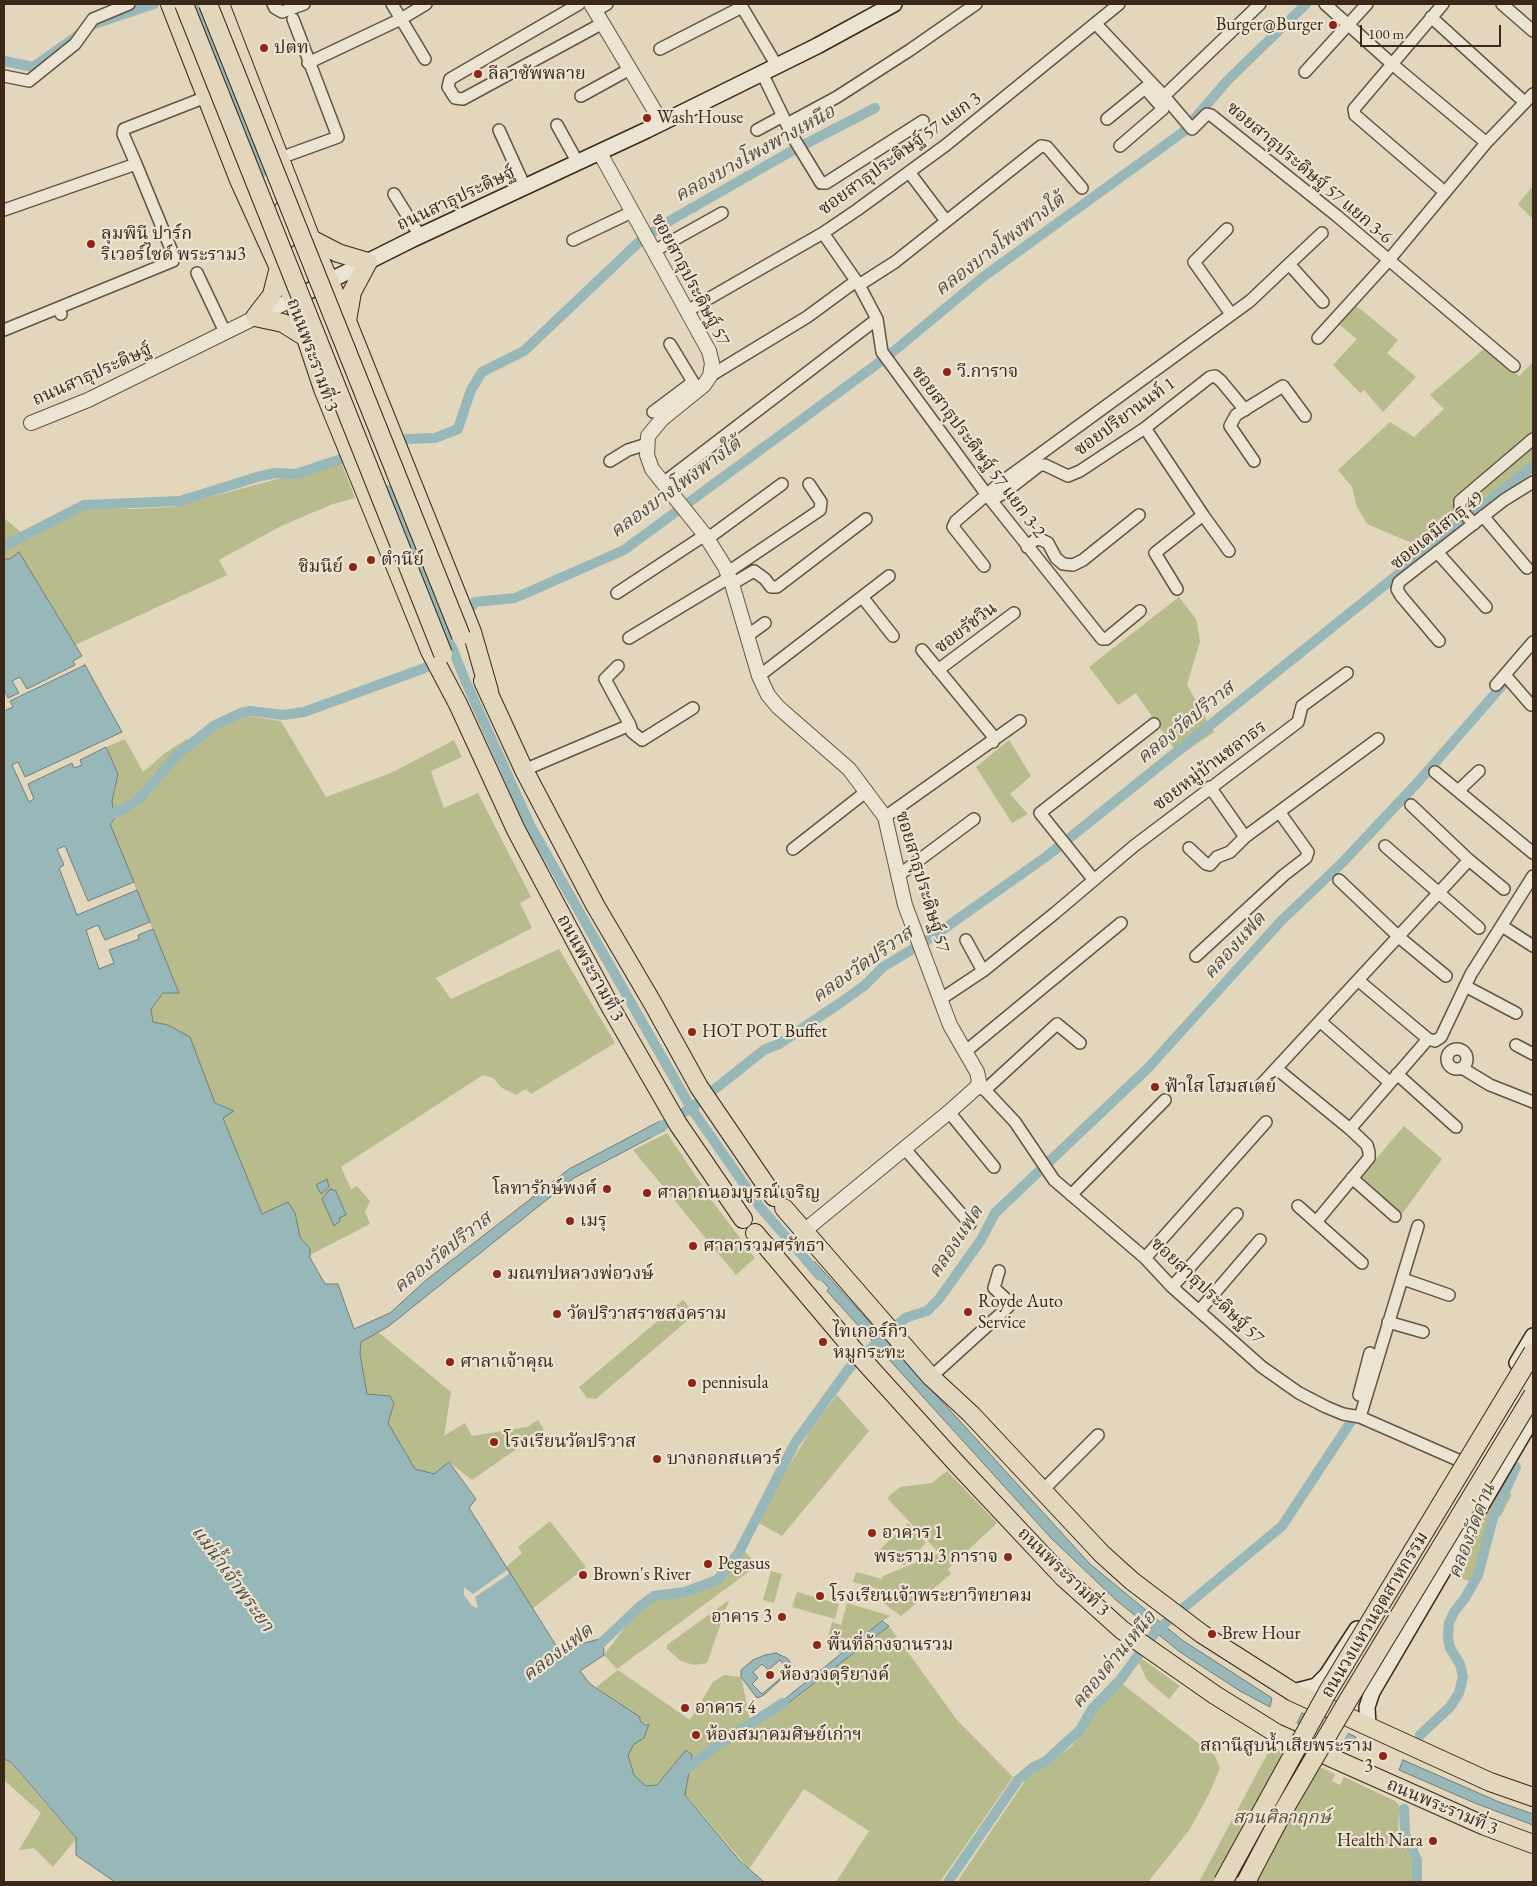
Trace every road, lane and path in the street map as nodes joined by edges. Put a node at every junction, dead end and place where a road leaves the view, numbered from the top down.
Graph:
1 (129, 4) edge
2 (170, 4) edge
3 (184, 4) edge
4 (208, 4) edge
5 (220, 4) edge
6 (273, 4) edge
7 (304, 4) edge
8 (392, 4) edge
9 (426, 4) edge
10 (579, 4) edge
11 (894, 4) edge
12 (976, 4) edge
13 (1119, 4) edge
14 (1260, 4) edge
15 (1325, 4) edge
16 (1366, 4) edge
17 (1444, 4) edge
18 (1502, 4) edge
19 (741, 5) edge
20 (599, 10) edge
21 (1431, 17) junction
22 (293, 19) dead end
23 (401, 19) junction
24 (1096, 24) junction
25 (1347, 25) junction
26 (1533, 31) edge
27 (660, 48) dead end
28 (425, 59) dead end
29 (308, 63) junction
30 (1392, 64) junction
31 (776, 66) junction
32 (630, 69) junction
33 (1305, 72) dead end
34 (762, 73) junction
35 (4, 76) edge
36 (1148, 85) junction
37 (1533, 94) edge
38 (581, 96) dead end
39 (1164, 96) junction
40 (206, 97) junction
41 (1520, 98) dead end
42 (1107, 119) dead end
43 (785, 120) junction
44 (923, 121) dead end
45 (662, 123) junction
46 (557, 124) dead end
47 (499, 130) dead end
48 (757, 130) dead end
49 (1483, 140) dead end
50 (1120, 146) dead end
51 (600, 152) junction
52 (280, 159) junction
53 (578, 162) junction
54 (136, 164) junction
55 (909, 172) junction
56 (239, 180) junction
57 (525, 187) junction
58 (1082, 188) dead end
59 (1440, 188) dead end
60 (394, 194) dead end
61 (294, 195) junction
62 (4, 210) edge
63 (632, 212) junction
64 (722, 213) dead end
65 (946, 221) junction
66 (1227, 229) dead end
67 (822, 233) junction
68 (1322, 233) dead end
69 (420, 236) junction
70 (311, 239) junction
71 (573, 240) dead end
72 (654, 251) junction
73 (1388, 261) junction
74 (368, 262) junction
75 (1289, 264) junction
76 (279, 267) junction
77 (197, 273) dead end
78 (329, 281) junction
79 (857, 283) junction
80 (300, 295) junction
81 (1323, 302) dead end
82 (687, 311) junction
83 (1231, 314) junction
84 (255, 317) junction
85 (877, 319) junction
86 (347, 321) junction
87 (4, 330) edge
88 (225, 332) junction
89 (307, 338) junction
90 (1318, 338) dead end
91 (670, 344) dead end
92 (1514, 366) dead end
93 (710, 376) junction
94 (695, 386) junction
95 (323, 389) junction
96 (375, 392) junction
97 (1244, 410) junction
98 (333, 412) junction
99 (653, 412) dead end
100 (1305, 416) dead end
101 (31, 422) dead end
102 (1145, 428) junction
103 (1533, 439) edge
104 (647, 444) junction
105 (610, 461) dead end
106 (1254, 461) dead end
107 (663, 483) junction
108 (782, 484) dead end
109 (809, 484) dead end
110 (1532, 485) edge
111 (989, 497) junction
112 (1203, 514) junction
113 (1139, 516) dead end
114 (1483, 516) junction
115 (866, 519) dead end
116 (1471, 522) junction
117 (706, 537) junction
118 (1027, 547) junction
119 (1229, 551) dead end
120 (1437, 552) junction
121 (984, 566) dead end
122 (1527, 568) dead end
123 (889, 576) dead end
124 (730, 578) junction
125 (1177, 589) dead end
126 (617, 593) dead end
127 (862, 598) junction
128 (1486, 607) dead end
129 (1140, 611) dead end
130 (1014, 614) dead end
131 (765, 623) dead end
132 (466, 634) junction
133 (747, 636) junction
134 (893, 636) dead end
135 (629, 638) dead end
136 (1439, 641) dead end
137 (1533, 642) edge
138 (922, 650) dead end
139 (437, 657) junction
140 (618, 666) dead end
141 (938, 670) junction
142 (1347, 673) dead end
143 (759, 676) junction
144 (1507, 677) junction
145 (1496, 685) dead end
146 (1531, 705) dead end
147 (693, 708) dead end
148 (1020, 722) dead end
149 (1154, 724) dead end
150 (630, 725) junction
151 (1378, 739) dead end
152 (993, 742) junction
153 (524, 770) junction
154 (1479, 771) dead end
155 (1435, 772) dead end
156 (1210, 787) junction
157 (867, 791) junction
158 (1458, 791) junction
159 (1411, 805) dead end
160 (1280, 813) junction
161 (885, 817) junction
162 (974, 819) dead end
163 (1245, 837) junction
164 (1385, 846) dead end
165 (793, 848) dead end
166 (1189, 848) dead end
167 (1533, 853) edge
168 (1469, 860) junction
169 (899, 875) junction
170 (1533, 876) edge
171 (1339, 880) dead end
172 (1090, 882) junction
173 (1504, 889) dead end
174 (1439, 895) junction
175 (1121, 923) dead end
176 (1502, 926) junction
177 (1479, 928) dead end
178 (1400, 938) junction
179 (966, 940) dead end
180 (1533, 946) edge
181 (1196, 956) dead end
182 (983, 970) junction
183 (1446, 976) dead end
184 (1360, 981) junction
185 (1465, 986) junction
186 (941, 999) junction
187 (1516, 1013) dead end
188 (1320, 1022) junction
189 (1432, 1040) junction
190 (1080, 1043) dead end
191 (1516, 1045) dead end
192 (966, 1051) junction
193 (1533, 1054) edge
194 (1277, 1068) junction
195 (1397, 1074) junction
196 (1388, 1085) junction
197 (981, 1088) junction
198 (1259, 1088) dead end
199 (1165, 1100) dead end
200 (1533, 1102) edge
201 (950, 1112) junction
202 (1266, 1122) dead end
203 (1456, 1127) dead end
204 (1350, 1129) junction
205 (904, 1148) junction
206 (994, 1167) dead end
207 (1352, 1178) junction
208 (1071, 1195) junction
209 (1298, 1206) dead end
210 (1236, 1214) dead end
211 (1395, 1216) dead end
212 (1316, 1222) junction
213 (970, 1224) dead end
214 (1418, 1226) dead end
215 (804, 1231) junction
216 (1260, 1240) dead end
217 (1145, 1258) junction
218 (1362, 1263) dead end
219 (999, 1271) dead end
220 (1403, 1279) junction
221 (1172, 1287) junction
222 (1449, 1295) dead end
223 (1199, 1311) junction
224 (1388, 1322) junction
225 (1423, 1332) dead end
226 (1533, 1336) edge
227 (1370, 1352) dead end
228 (1533, 1352) edge
229 (931, 1377) junction
230 (1533, 1395) edge
231 (1357, 1417) junction
232 (1533, 1417) edge
233 (1098, 1435) dead end
234 (1458, 1460) junction
235 (1043, 1490) junction
236 (1363, 1620) junction
237 (1401, 1640) junction
238 (1293, 1692) junction
239 (1368, 1726) junction
240 (1533, 1797) edge
241 (1533, 1844) edge
242 (1223, 1882) edge
243 (1246, 1882) edge

1 - 35 street
2 - 40 main road, ถนนพระรามที่ 3
3 - 139 main road, ถนนพระรามที่ 3, bridge
4 - 132 main road, ถนนพระรามที่ 3, bridge
5 - 52 main road, ถนนพระรามที่ 3
6 - 7 street
8 - 23 street
9 - 23 street
10 - 20 street
11 - 31 main road, ถนนสาธุประดิษฐ์
12 - 43 street
13 - 24 street, ซอยสาธุประดิษฐ์ 57 แยก 3
14 - 39 street
15 - 25 street
16 - 25 street
17 - 21 street
18 - 26 street
19 - 27 street
19 - 31 street
20 - 32 street
21 - 30 street
21 - 41 street
22 - 29 street
23 - 28 street
23 - 29 street
24 - 36 street, ซอยสาธุประดิษฐ์ 57 แยก 3-6
24 - 55 street, ซอยสาธุประดิษฐ์ 57 แยก 3
25 - 30 street
25 - 33 street
29 - 52 street
30 - 49 street
30 - 59 street
31 - 34 main road, ถนนสาธุประดิษฐ์
32 - 38 street
32 - 45 street
34 - 43 street
34 - 45 main road, ถนนสาธุประดิษฐ์
36 - 39 street, ซอยสาธุประดิษฐ์ 57 แยก 3-6
36 - 42 street
36 - 50 street
37 - 73 street
39 - 73 street, ซอยสาธุประดิษฐ์ 57 แยก 3-6
40 - 54 street
40 - 56 main road, ถนนพระรามที่ 3
43 - 44 street
43 - 48 street
45 - 51 main road, ถนนสาธุประดิษฐ์
46 - 53 street
47 - 57 street
51 - 53 main road, ถนนสาธุประดิษฐ์
51 - 63 street, ซอยสาธุประดิษฐ์ 57
52 - 56 main road
52 - 61 main road, ถนนพระรามที่ 3
53 - 57 main road, ถนนสาธุประดิษฐ์
54 - 62 street
54 - 87 street
55 - 65 street
55 - 67 street, ซอยสาธุประดิษฐ์ 57 แยก 3
56 - 76 main road, ถนนพระรามที่ 3
57 - 69 main road, ถนนสาธุประดิษฐ์
58 - 65 street
60 - 69 street
61 - 70 main road, ถนนพระรามที่ 3
61 - 80 main road
63 - 71 street
63 - 72 street, ซอยสาธุประดิษฐ์ 57
64 - 72 street
65 - 79 street
66 - 83 street
67 - 79 street, ซอยสาธุประดิษฐ์ 57 แยก 3-2
67 - 82 street, ซอยสาธุประดิษฐ์ 57 แยก 3
68 - 75 street
69 - 74 main road, ถนนสาธุประดิษฐ์
70 - 74 main road
70 - 78 main road, ถนนพระรามที่ 3
72 - 82 street, ซอยสาธุประดิษฐ์ 57
73 - 90 street
73 - 92 street, ซอยสาธุประดิษฐ์ 57 แยก 3-6
74 - 78 main road, ถนนสาธุประดิษฐ์
74 - 86 main road
75 - 81 street
75 - 83 street
76 - 80 main road, ถนนพระรามที่ 3
76 - 84 main road
77 - 88 street
78 - 80 main road, ถนนสาธุประดิษฐ์
78 - 86 main road, ถนนพระรามที่ 3
79 - 85 street, ซอยสาธุประดิษฐ์ 57 แยก 3-2
79 - 93 street
80 - 84 street, ถนนสาธุประดิษฐ์
80 - 89 main road, ถนนพระรามที่ 3
80 - 95 main road
82 - 93 street, ซอยสาธุประดิษฐ์ 57
83 - 111 street
84 - 88 street, ถนนสาธุประดิษฐ์
84 - 89 main road
85 - 107 street
85 - 111 street, ซอยสาธุประดิษฐ์ 57 แยก 3-2
86 - 96 main road, ถนนพระรามที่ 3
88 - 101 street, ถนนสาธุประดิษฐ์
89 - 95 main road, ถนนพระรามที่ 3
91 - 94 street
93 - 94 street
94 - 99 street
94 - 104 street
95 - 98 main road, ถนนพระรามที่ 3
96 - 98 main road
96 - 132 main road, ถนนพระรามที่ 3
97 - 100 street
97 - 102 street, ซอยปริยานนท์ 1
97 - 106 street
98 - 139 main road, ถนนพระรามที่ 3
102 - 111 street, ซอยปริยานนท์ 1
102 - 112 street
103 - 116 street
104 - 105 street
104 - 107 street, ซอยสาธุประดิษฐ์ 57
107 - 117 street, ซอยสาธุประดิษฐ์ 57
108 - 117 street
109 - 124 street
110 - 114 street, ซอยเดมีสาธุ 49
111 - 118 street, ซอยสาธุประดิษฐ์ 57 แยก 3-2
111 - 121 street
112 - 119 street
112 - 125 street
113 - 118 street
114 - 116 street, ซอยเดมีสาธุ 49
114 - 122 street
115 - 124 street
116 - 120 street, ซอยเดมีสาธุ 49
117 - 124 street, ซอยสาธุประดิษฐ์ 57
117 - 126 street
118 - 129 street, ซอยสาธุประดิษฐ์ 57 แยก 3-2
120 - 128 street
120 - 136 street, ซอยเดมีสาธุ 49
123 - 127 street
124 - 133 street, ซอยสาธุประดิษฐ์ 57
124 - 135 street
127 - 134 street
127 - 143 street
130 - 141 street, ซอยรัชวิน
131 - 133 street
132 - 153 main road, ถนนพระรามที่ 3
133 - 143 street, ซอยสาธุประดิษฐ์ 57
137 - 144 street
138 - 141 street, ซอยรัชวิน
139 - 241 main road, ถนนพระรามที่ 3
140 - 150 street
141 - 152 street, ซอยรัชวิน
142 - 156 street, ซอยหมู่บ้านชลาธร
143 - 157 street, ซอยสาธุประดิษฐ์ 57
144 - 145 street
144 - 146 street
147 - 150 street
148 - 152 street
149 - 172 street
150 - 153 street
151 - 160 street
152 - 161 street
153 - 215 main road, ถนนพระรามที่ 3
154 - 158 street
155 - 158 street
156 - 163 street
156 - 172 street, ซอยหมู่บ้านชลาธร
157 - 161 street, ซอยสาธุประดิษฐ์ 57
157 - 165 street
158 - 167 street
159 - 168 street
160 - 163 street
160 - 181 street
161 - 169 street, ซอยสาธุประดิษฐ์ 57
162 - 169 street
163 - 166 street
164 - 174 street
168 - 173 street
168 - 174 street
169 - 186 street, ซอยสาธุประดิษฐ์ 57
170 - 176 street
171 - 178 street
172 - 182 street, ซอยหมู่บ้านชลาธร
174 - 177 street
174 - 178 street
175 - 192 street
176 - 180 street
176 - 185 street
178 - 183 street
178 - 184 street
179 - 182 street
182 - 186 street, ซอยหมู่บ้านชลาธร
184 - 188 street
184 - 189 street
185 - 187 street
185 - 189 street
186 - 192 street, ซอยสาธุประดิษฐ์ 57
188 - 194 street
188 - 196 street
189 - 195 street
189 - 200 street
190 - 197 street
191 - 193 street
192 - 197 street, ซอยสาธุประดิษฐ์ 57
194 - 198 street
194 - 204 street
195 - 196 street
195 - 203 street
196 - 204 street
197 - 201 street
197 - 208 street, ซอยสาธุประดิษฐ์ 57
199 - 208 street
201 - 205 street
201 - 206 street
202 - 217 street
204 - 207 street
205 - 213 street
205 - 215 street
207 - 211 street
207 - 212 street
208 - 217 street, ซอยสาธุประดิษฐ์ 57
209 - 212 street
210 - 221 street
212 - 218 street
214 - 220 street
215 - 229 main road, ถนนพระรามที่ 3
216 - 223 street
217 - 221 street, ซอยสาธุประดิษฐ์ 57
219 - 229 street
220 - 222 street
220 - 224 street
221 - 223 street, ซอยสาธุประดิษฐ์ 57
223 - 231 street, ซอยสาธุประดิษฐ์ 57
224 - 225 street
224 - 231 street
226 - 234 main road, ถนนวงแหวนอุตสาหกรรม
227 - 231 street
228 - 242 main road, ถนนวงแหวนอุตสาหกรรม, bridge
229 - 235 main road, ถนนพระรามที่ 3
230 - 243 main road, ถนนวงแหวนอุตสาหกรรม, bridge
231 - 234 street, ซอยสาธุประดิษฐ์ 57
232 - 237 main road, ถนนวงแหวนอุตสาหกรรม
233 - 235 street
234 - 236 main road, ถนนวงแหวนอุตสาหกรรม
235 - 238 main road, ถนนพระรามที่ 3
236 - 237 main road
236 - 238 main road, ถนนวงแหวนอุตสาหกรรม
237 - 239 main road, ถนนวงแหวนอุตสาหกรรม
238 - 239 main road, ถนนพระรามที่ 3
239 - 240 main road, ถนนพระรามที่ 3

